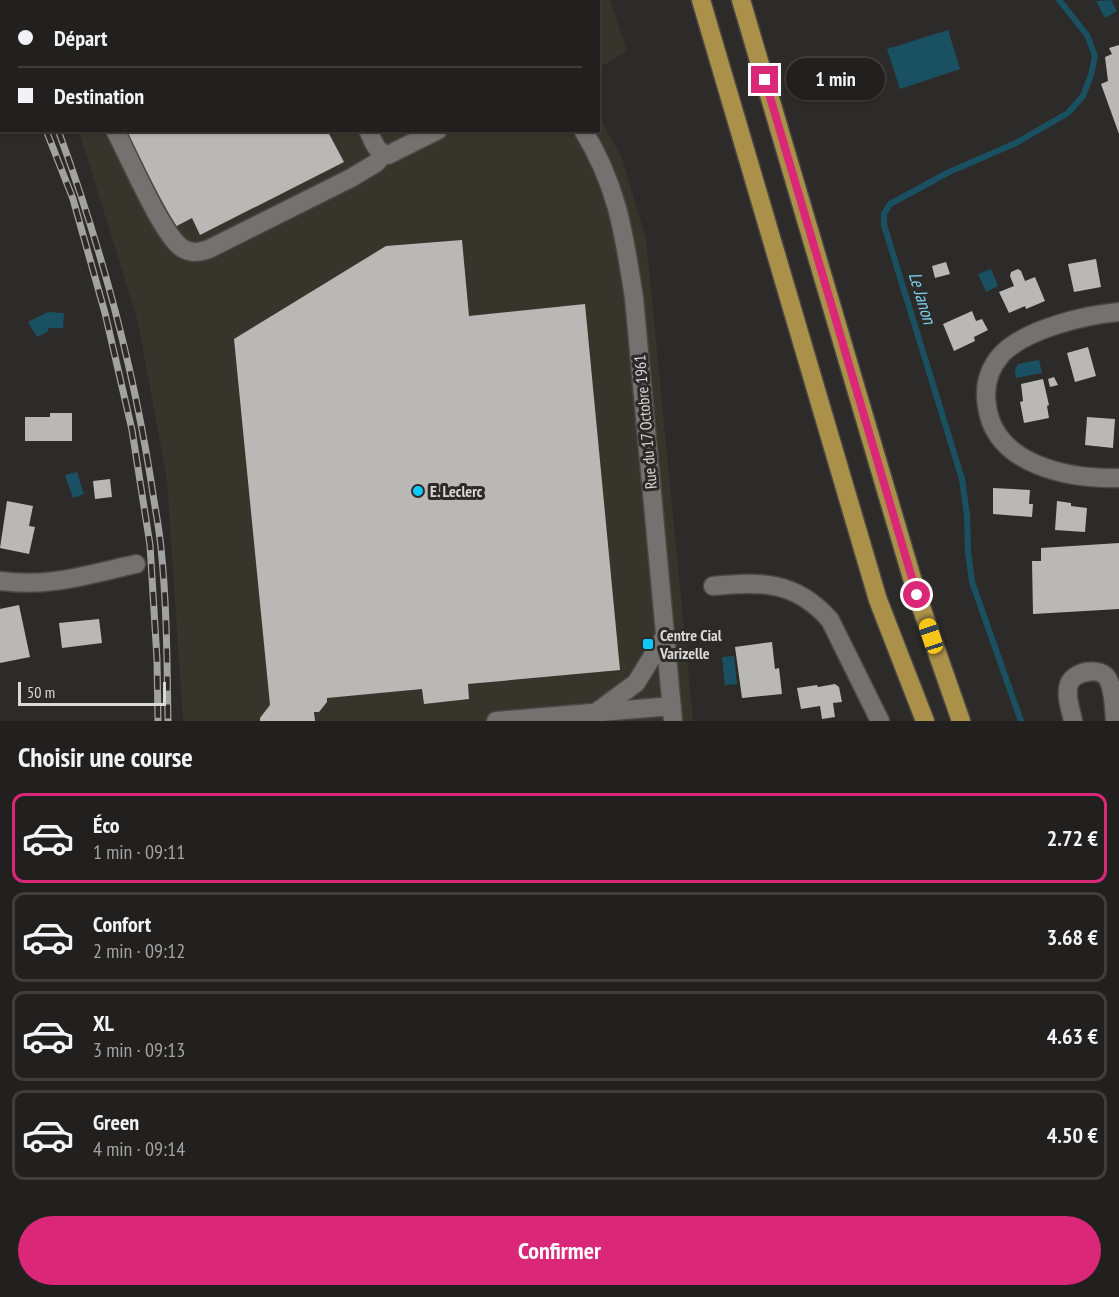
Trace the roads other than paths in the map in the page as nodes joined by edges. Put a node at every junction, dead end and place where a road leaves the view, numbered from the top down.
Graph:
1 (701, 0) edge
2 (741, 0) edge
3 (116, 132) edge
4 (369, 132) edge
5 (434, 132) edge
6 (585, 132) edge
7 (384, 154) junction
8 (1119, 312) edge
9 (1119, 478) edge
10 (135, 564) dead end
11 (0, 581) edge
12 (713, 586) dead end
13 (665, 636) junction
14 (597, 712) junction
15 (672, 714) edge
16 (496, 721) edge
17 (880, 721) edge
18 (925, 721) edge
19 (961, 721) edge
20 (1073, 721) edge
21 (1115, 721) edge

1 - 18 highway
2 - 19 highway
3 - 7 street
4 - 7 street
5 - 7 street
6 - 13 street, Rue du 17 Octobre 1961
8 - 9 street
10 - 11 street
12 - 17 street
13 - 14 street
13 - 15 street, Rue du 17 Octobre 1961
14 - 15 street
14 - 16 street
20 - 21 street

